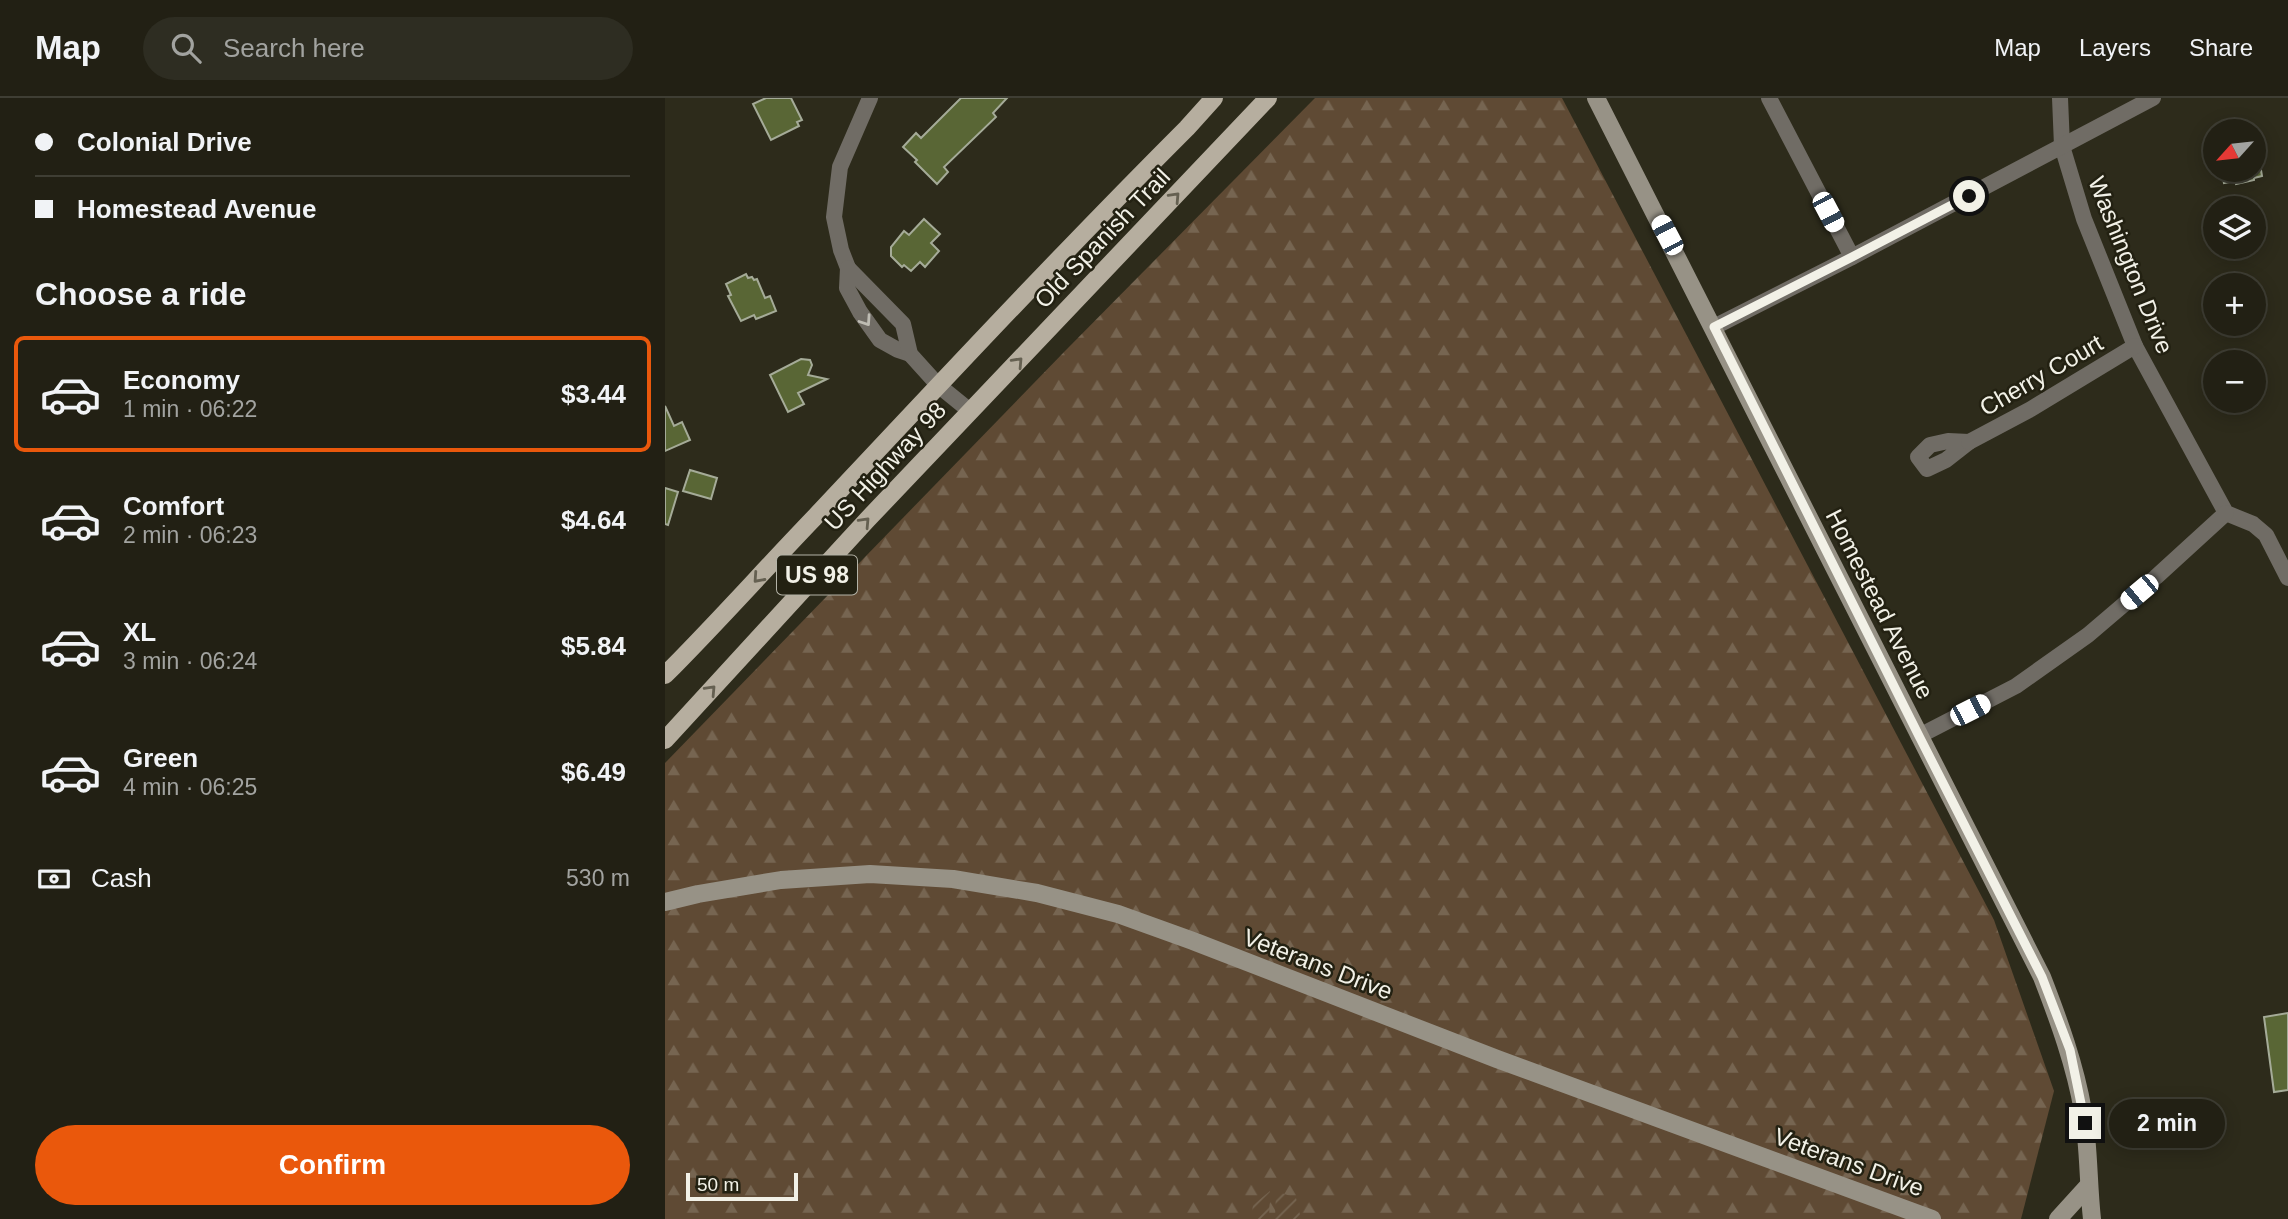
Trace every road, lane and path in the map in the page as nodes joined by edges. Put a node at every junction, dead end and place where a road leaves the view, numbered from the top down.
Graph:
1 (870, 98) edge
2 (1214, 98) edge
3 (1268, 98) edge
4 (1596, 98) edge
5 (1769, 98) edge
6 (2060, 98) edge
7 (2153, 98) edge
8 (2062, 146) junction
9 (1852, 257) junction
10 (848, 268) junction
11 (1714, 327) junction
12 (2135, 346) junction
13 (911, 354) junction
14 (939, 385) junction
15 (970, 411) junction
16 (1969, 442) dead end
17 (2226, 513) junction
18 (2288, 578) edge
19 (665, 676) edge
20 (1919, 736) junction
21 (665, 740) edge
22 (665, 902) edge
23 (2088, 1186) junction
24 (1932, 1219) edge
25 (2058, 1219) edge
26 (2092, 1219) edge

1 - 10 street
2 - 14 main road, Old Spanish Trail / US 98
15 -> 3 main road, Old Spanish Trail / US 98
4 - 11 street, Homestead Avenue
5 - 9 street
6 - 8 street, Washington Drive
7 - 8 street
8 - 9 street
8 - 12 street, Washington Drive
9 - 11 street
10 - 13 street
10 -> 13 street
11 - 20 street, Homestead Avenue
12 - 16 street, Cherry Court
12 - 17 street, Washington Drive
13 - 14 street
14 - 15 street
14 -> 19 main road, US Highway 98 / US 98
21 -> 15 main road, US Highway 98 / US 98
17 - 18 street
17 - 20 street
20 - 23 street, Homestead Avenue
22 - 24 street, Veterans Drive
23 - 25 street
23 - 26 street, Homestead Avenue

